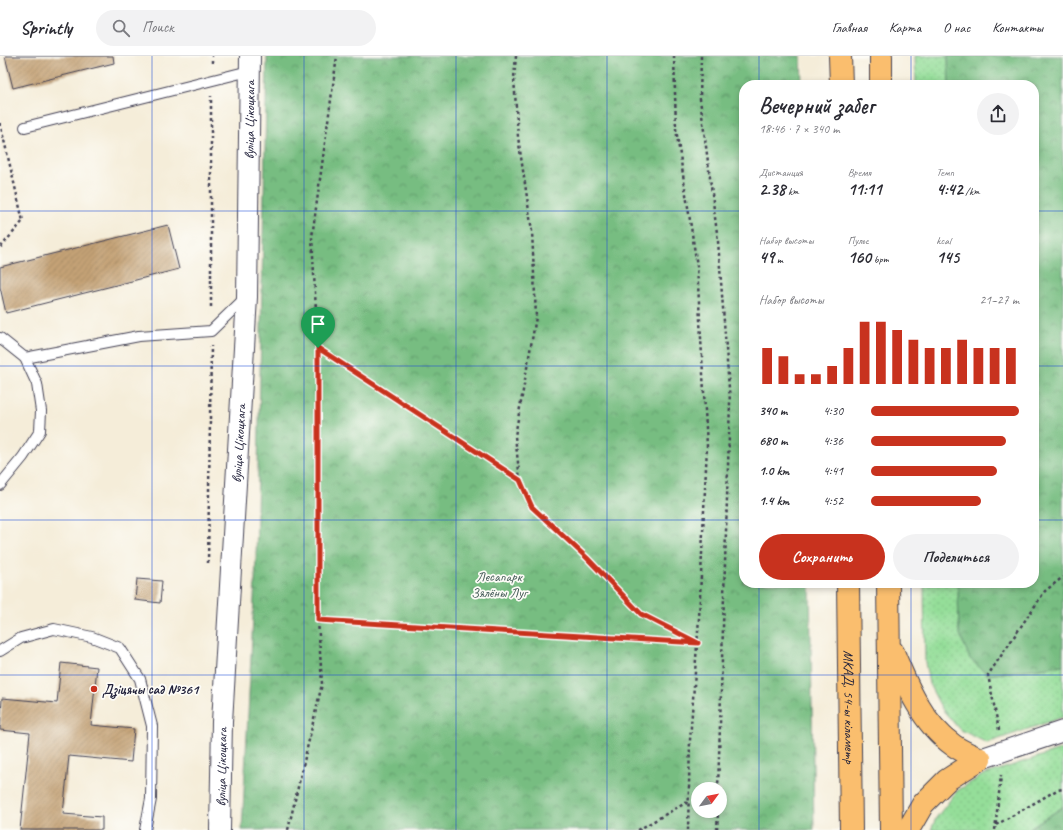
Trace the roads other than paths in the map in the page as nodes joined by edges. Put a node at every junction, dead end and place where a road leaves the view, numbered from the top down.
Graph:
1 (840, 56) edge
2 (880, 56) edge
3 (249, 63) edge
4 (841, 80) edge
5 (881, 80) edge
6 (25, 127) dead end
7 (247, 297) junction
8 (0, 338) edge
9 (25, 358) junction
10 (0, 486) edge
11 (848, 588) edge
12 (888, 588) edge
13 (889, 643) junction
14 (0, 651) edge
15 (1063, 730) edge
16 (980, 759) junction
17 (145, 830) edge
18 (220, 830) edge
19 (851, 830) edge
20 (890, 830) edge
21 (908, 830) edge

1 - 4 highway
2 - 5 highway
3 - 6 lane
3 - 7 street, вуліца Цікоцкага
7 - 9 lane
7 - 18 street, вуліца Цікоцкага
8 - 9 lane
9 - 10 lane
11 - 19 highway, МКАД, 54-ы кіламетр
12 - 13 highway
13 - 16 highway
13 - 20 highway
14 - 17 lane
15 - 16 street
16 - 21 highway

